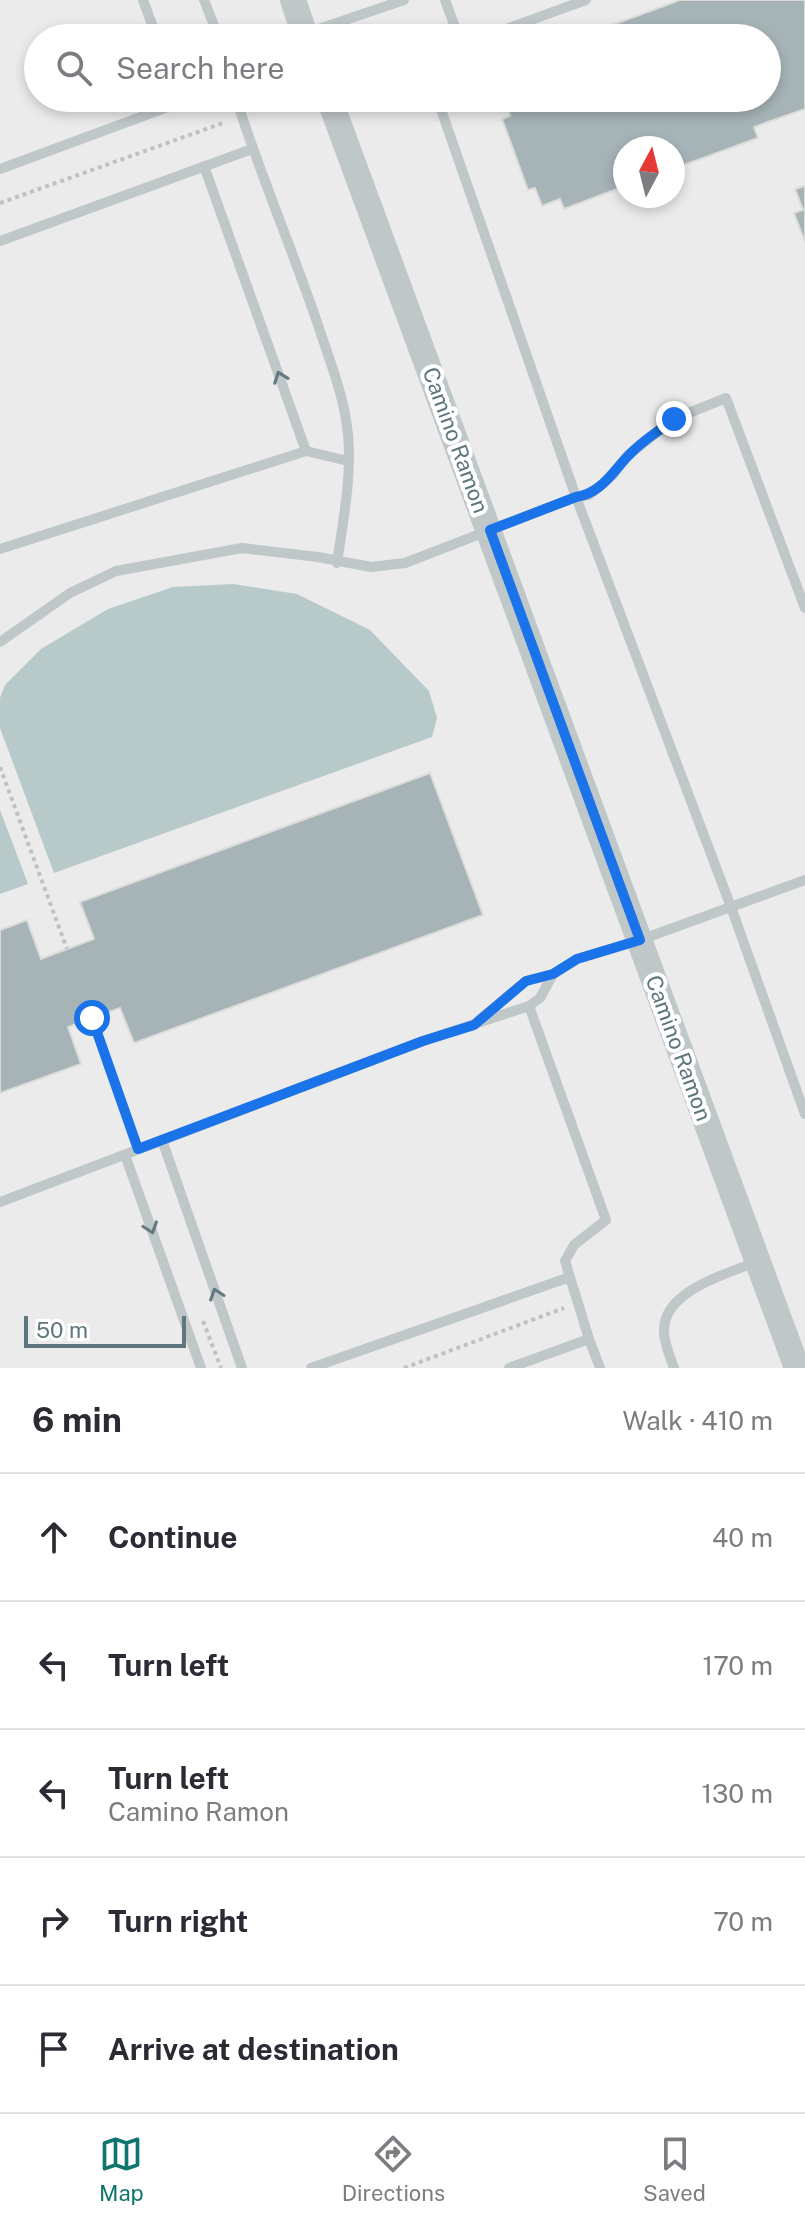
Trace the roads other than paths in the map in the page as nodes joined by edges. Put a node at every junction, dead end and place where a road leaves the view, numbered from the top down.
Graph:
1 (143, 0) edge
2 (204, 0) edge
3 (293, 0) edge
4 (404, 0) edge
5 (445, 0) edge
6 (586, 0) edge
7 (152, 24) edge
8 (213, 24) edge
9 (302, 24) edge
10 (339, 24) edge
11 (454, 24) edge
12 (520, 24) edge
13 (148, 112) edge
14 (240, 112) edge
15 (334, 112) edge
16 (442, 112) edge
17 (252, 149) junction
18 (204, 166) junction
19 (0, 169) edge
20 (0, 241) edge
21 (306, 451) junction
22 (348, 461) junction
23 (576, 497) junction
24 (490, 530) junction
25 (0, 549) edge
26 (337, 563) junction
27 (805, 608) edge
28 (0, 642) edge
29 (805, 880) edge
30 (731, 907) junction
31 (640, 940) junction
32 (553, 974) junction
33 (529, 1006) junction
34 (474, 1025) junction
35 (805, 1114) edge
36 (162, 1140) junction
37 (125, 1155) junction
38 (0, 1202) edge
39 (758, 1262) junction
40 (570, 1277) junction
41 (589, 1339) junction
42 (797, 1356) edge
43 (201, 1368) edge
44 (242, 1368) edge
45 (311, 1368) edge
46 (509, 1368) edge
47 (600, 1368) edge
48 (674, 1368) edge

1 - 7 lane
2 - 8 lane
3 - 9 street
4 - 10 lane
5 - 11 lane
6 - 12 lane
13 - 19 lane
14 - 17 lane
15 - 24 street, Camino Ramon
16 - 23 lane
17 - 18 lane
17 - 22 lane
18 - 20 lane
21 -> 18 lane
21 - 22 lane
21 - 25 lane
22 - 26 lane
23 - 24 lane
23 - 27 lane
23 - 30 lane
24 - 26 lane
24 - 31 street, Camino Ramon
26 - 28 lane
29 - 30 lane
30 - 31 lane
30 - 35 lane
31 - 32 lane
31 - 39 street, Camino Ramon
32 - 33 lane
32 - 34 lane
33 - 34 lane
33 - 40 lane
34 - 36 lane
36 - 37 lane
44 -> 36 lane
37 - 38 lane
37 -> 43 lane
39 - 42 street, Camino Ramon
39 - 48 lane
40 - 41 lane
40 - 45 lane
41 - 46 lane
41 - 47 lane

